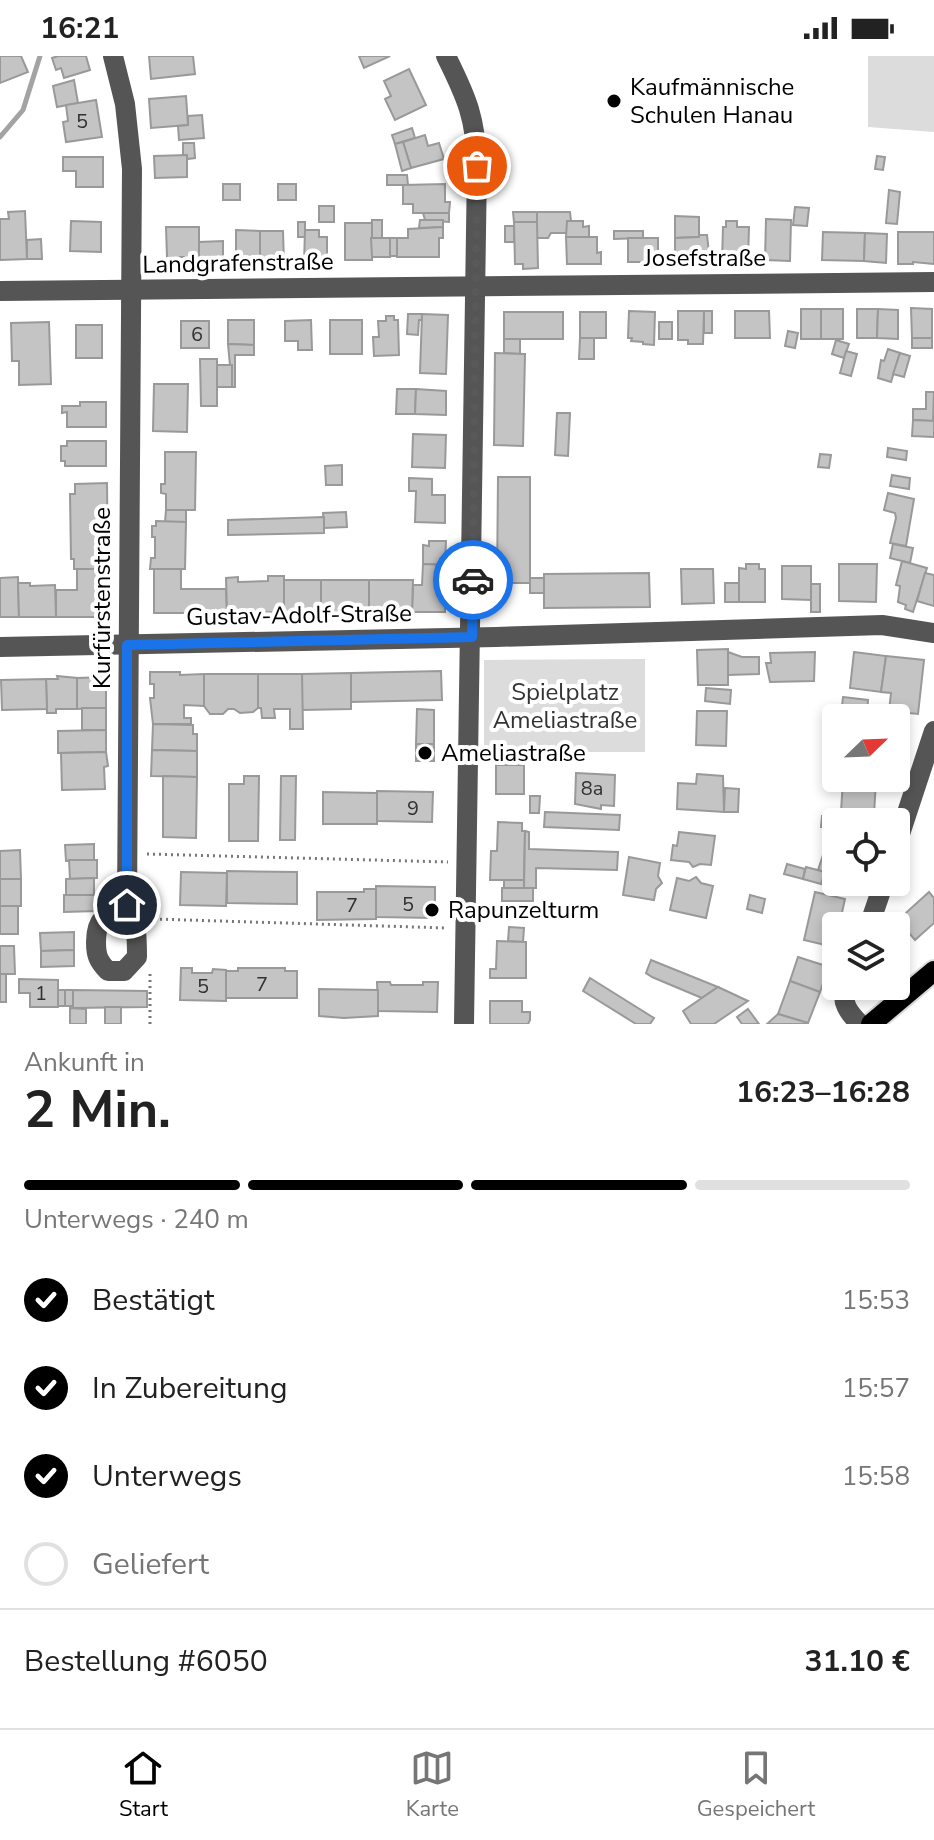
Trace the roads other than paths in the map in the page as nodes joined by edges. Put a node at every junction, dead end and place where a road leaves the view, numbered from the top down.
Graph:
1 (113, 56) edge
2 (446, 56) edge
3 (934, 282) edge
4 (477, 285) junction
5 (0, 291) edge
6 (130, 291) junction
7 (934, 633) edge
8 (472, 637) junction
9 (127, 645) junction
10 (0, 647) edge
11 (934, 731) edge
12 (909, 808) edge
13 (131, 912) junction
14 (934, 971) edge
15 (844, 1000) edge
16 (464, 1024) edge
17 (860, 1024) edge
18 (871, 1024) edge

1 - 6 street, Kurfürstenstraße
2 - 4 street
3 - 4 street, Josefstraße
4 - 6 street, Landgrafenstraße
4 - 8 street
5 - 6 street, Landgrafenstraße
6 - 9 street, Kurfürstenstraße
7 - 8 street, Gustav-Adolf-Straße
8 - 9 street, Gustav-Adolf-Straße
8 - 16 street
9 - 10 street, Gustav-Adolf-Straße
9 - 13 street, Kurfürstenstraße
11 - 12 street
13 - 13 street, Kurfürstenstraße
14 - 18 main road
15 - 17 street

